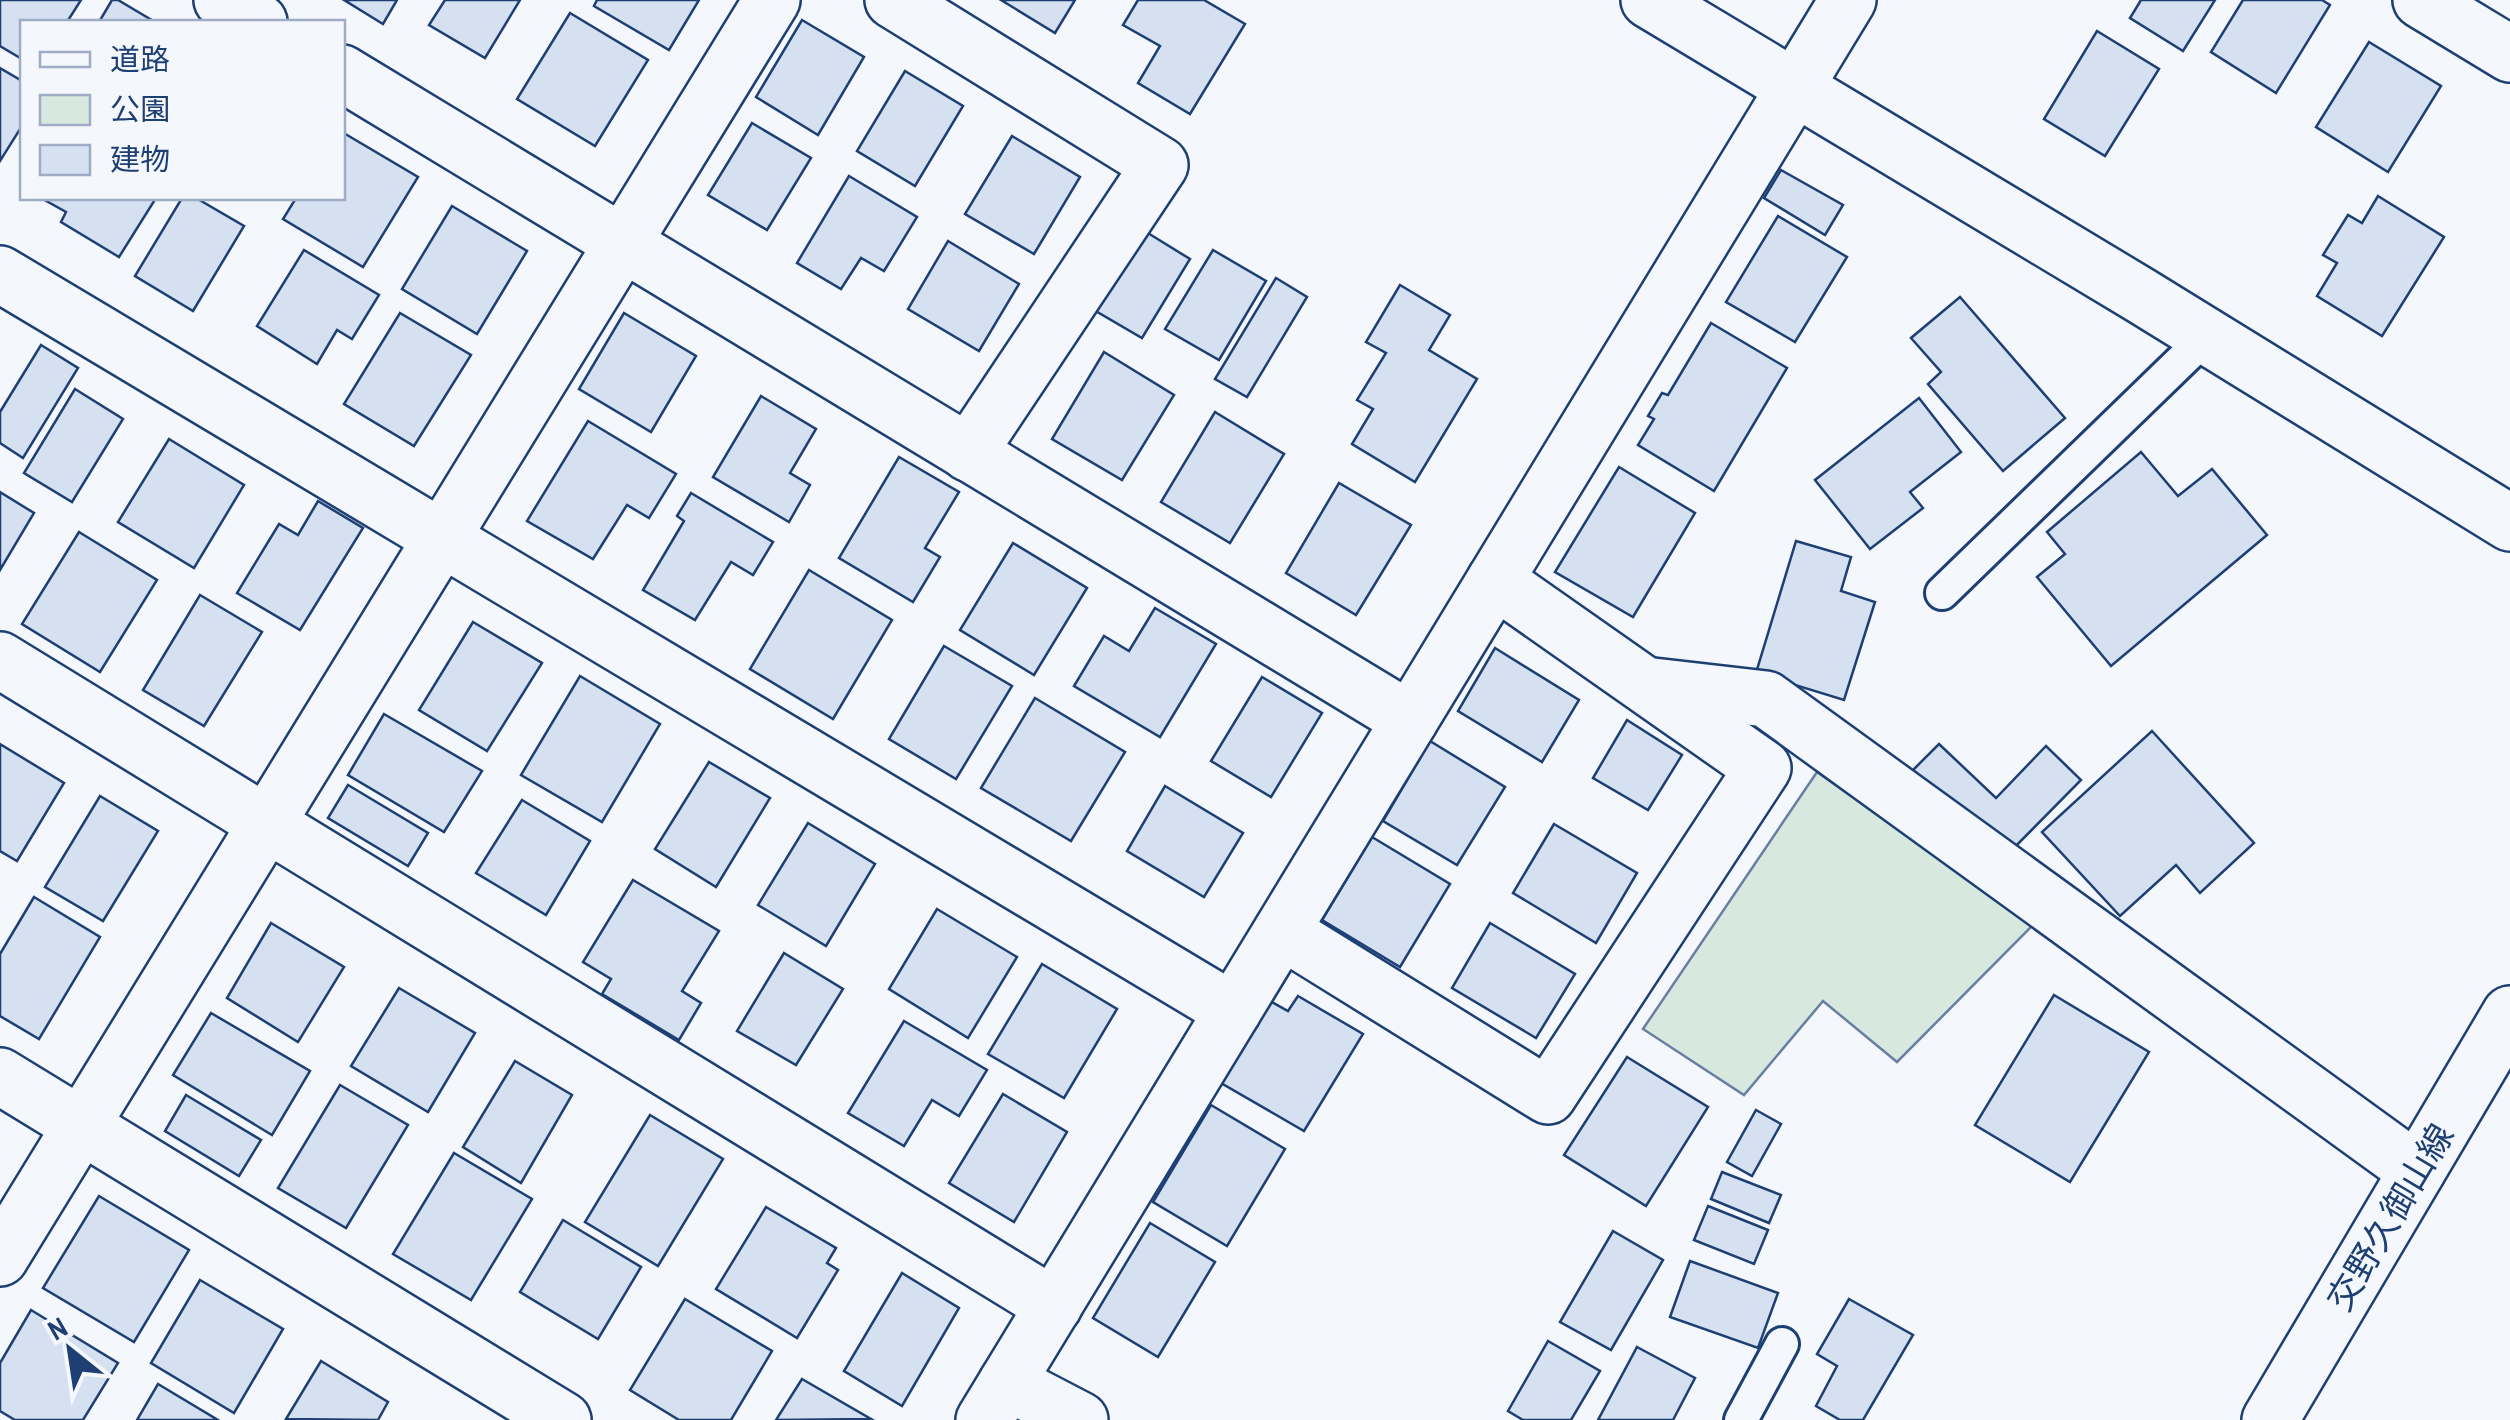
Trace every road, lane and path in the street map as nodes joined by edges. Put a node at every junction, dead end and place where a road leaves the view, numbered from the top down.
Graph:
1 (222, 0) edge
2 (772, 0) edge
3 (893, 0) edge
4 (1649, 0) edge
5 (1848, 0) edge
6 (2421, 0) edge
7 (256, 20) edge
8 (2510, 54) edge
9 (345, 76) edge
10 (1794, 88) junction
11 (623, 244) junction
12 (0, 274) edge
13 (2206, 336) junction
14 (968, 453) junction
15 (2510, 523) edge
16 (442, 538) junction
17 (1494, 580) junction
18 (1942, 592) dead end
19 (0, 660) edge
20 (1645, 686) junction
21 (1410, 720) junction
22 (266, 823) junction
23 (1282, 930) junction
24 (1232, 1011) junction
25 (2510, 1014) edge
26 (0, 1076) edge
27 (81, 1126) junction
28 (2417, 1172) junction
29 (0, 1258) edge
30 (1054, 1306) junction
31 (1782, 1344) dead end
32 (996, 1401) edge
33 (563, 1420) edge
34 (1080, 1420) edge
35 (1741, 1420) edge
36 (2270, 1420) edge

1 - 7 street
2 - 11 street
3 - 14 street
4 - 10 street
5 - 10 street
6 - 8 street
9 - 11 street
10 - 13 street
10 - 17 street
11 - 14 street
11 - 16 street
12 - 16 street
13 - 15 street
13 - 18 lane
14 - 21 street
16 - 22 street
16 - 24 street
17 - 20 street
17 - 21 street
19 - 22 street
20 - 23 street
20 - 28 street
21 - 23 street
22 - 27 street
22 - 30 street
23 - 24 street
24 - 30 street
25 - 28 street, 交野久御山線
26 - 27 street
27 - 29 street
27 - 33 street
28 - 36 street, 交野久御山線
30 - 32 street
31 - 35 lane
32 - 34 street

